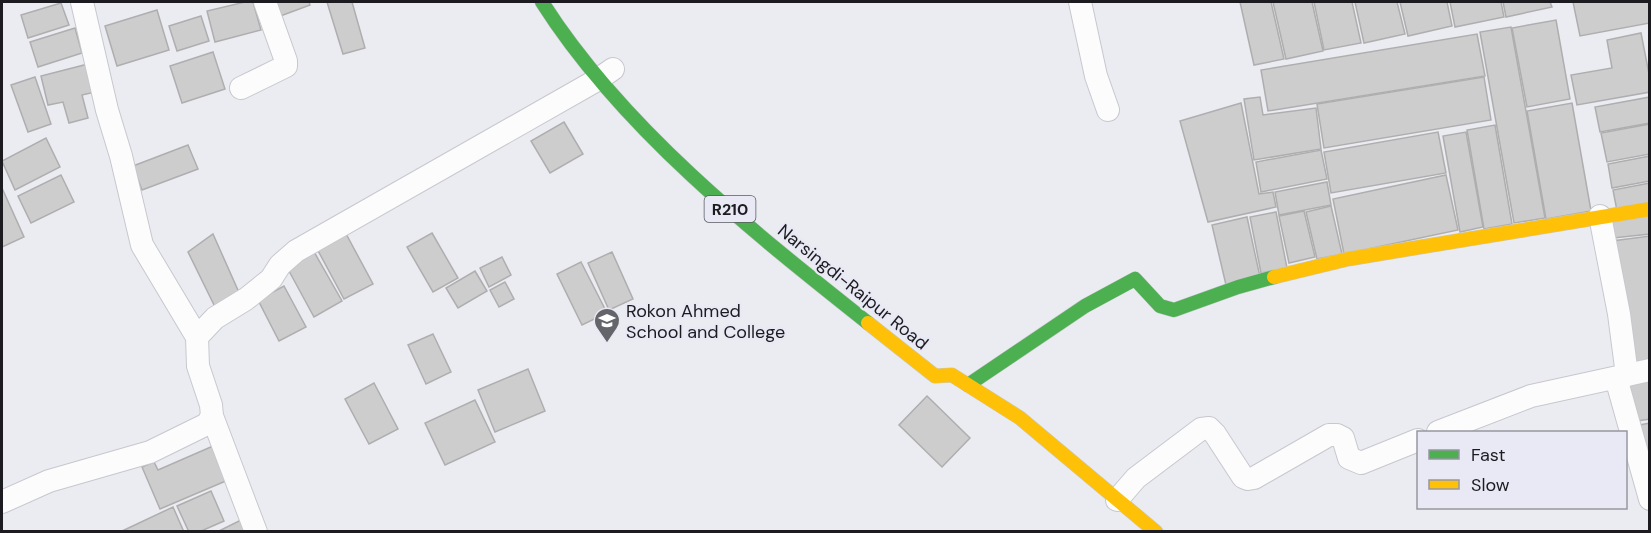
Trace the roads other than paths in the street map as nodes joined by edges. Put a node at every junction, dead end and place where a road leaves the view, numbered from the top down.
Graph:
1 (82, 2) edge
2 (265, 2) edge
3 (542, 2) edge
4 (1080, 2) edge
5 (609, 72) junction
6 (241, 87) dead end
7 (1108, 110) dead end
8 (1650, 209) edge
9 (1600, 216) junction
10 (197, 337) junction
11 (945, 361) dead end
12 (1650, 370) edge
13 (952, 375) junction
14 (1622, 376) junction
15 (968, 385) junction
16 (212, 416) junction
17 (1441, 431) edge
18 (1417, 441) edge
19 (1650, 499) edge
20 (1117, 500) junction
21 (2, 502) edge
22 (256, 531) edge
23 (1156, 531) edge

1 - 10 street
2 - 6 street
3 - 5 main road, Narsingdi-Raipur Road / R210
4 - 7 street
5 - 10 street
5 - 13 main road, Narsingdi-Raipur Road / R210
8 - 9 main road
9 - 14 street
9 - 15 main road
10 - 16 street
11 - 13 main road, Narsingdi-Raipur Road
12 - 14 street
13 - 15 main road, Narsingdi-Raipur Road / R210
14 - 17 street
14 - 19 street
15 - 20 main road, Narsingdi-Raipur Road / R210
16 - 21 street
16 - 22 street
18 - 20 street
20 - 23 main road, Narsingdi-Raipur Road / R210

